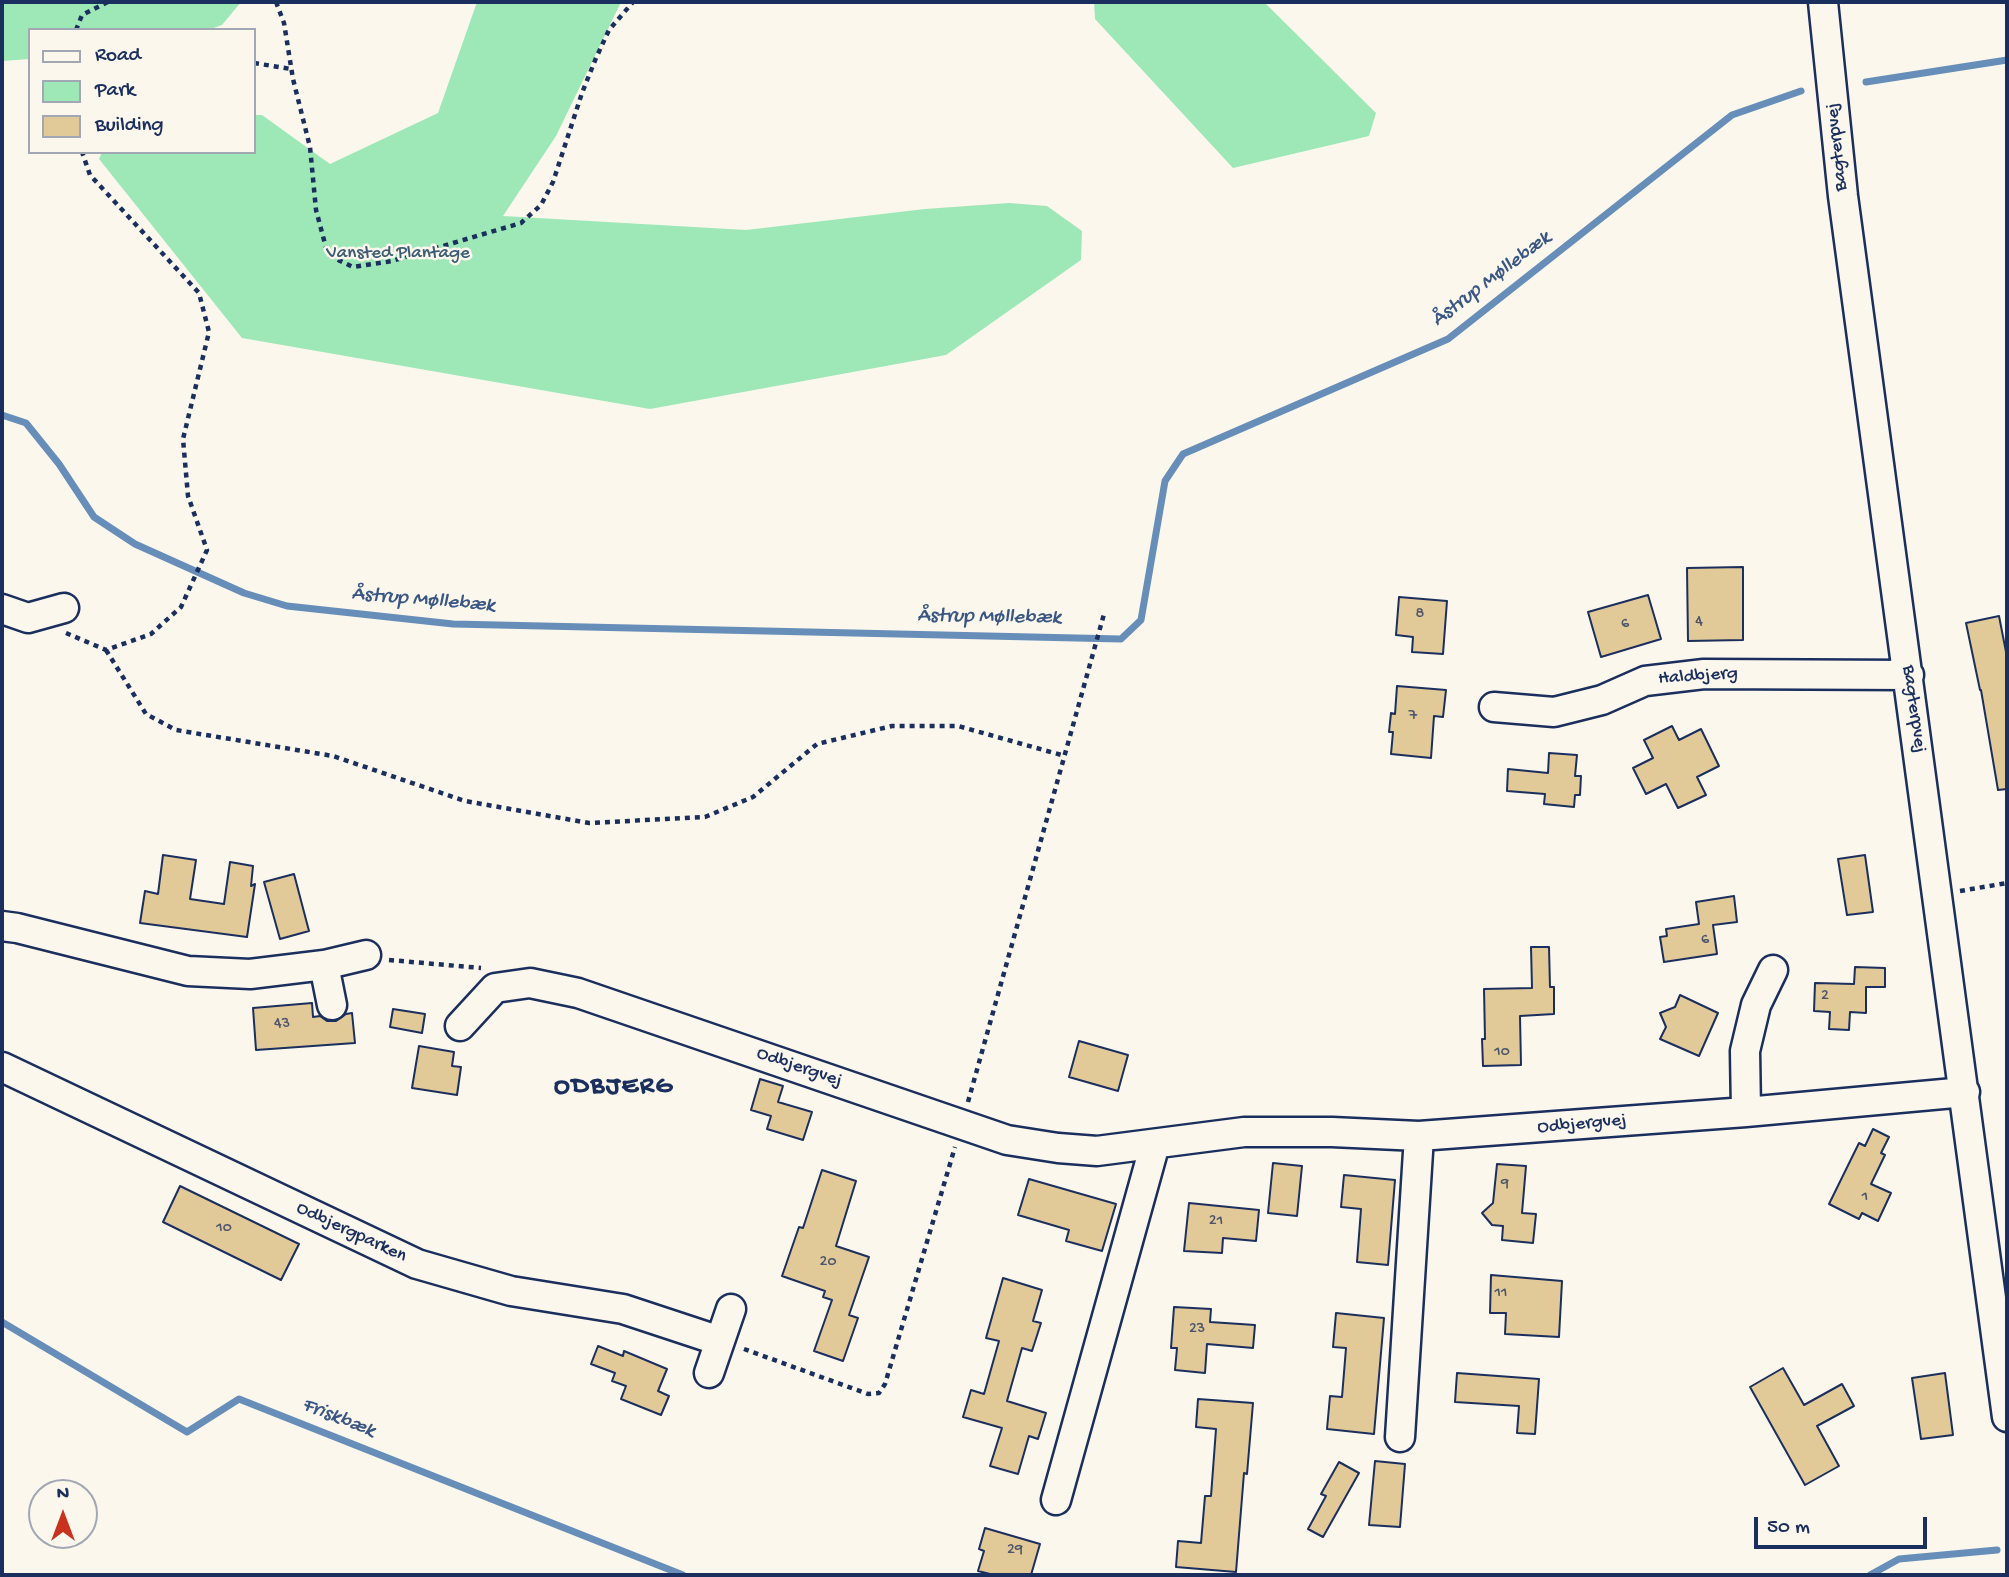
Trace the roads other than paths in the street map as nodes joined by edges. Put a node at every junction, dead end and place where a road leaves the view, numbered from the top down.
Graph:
1 (1824, 2) edge
2 (64, 608) dead end
3 (15, 613) edge
4 (1909, 675) junction
5 (1494, 707) dead end
6 (2, 926) edge
7 (366, 955) road end
8 (324, 965) junction
9 (1773, 970) dead end
10 (332, 1005) dead end
11 (460, 1026) dead end
12 (2, 1068) edge
13 (1965, 1092) junction
14 (1746, 1112) junction
15 (1419, 1136) junction
16 (1156, 1144) junction
17 (730, 1310) dead end
18 (720, 1341) junction
19 (709, 1373) dead end
20 (2007, 1416) edge
21 (1400, 1437) dead end
22 (1056, 1500) dead end

1 - 4 street, Bagterpvej
2 - 3 street
4 - 5 street, Haldbjerg
4 - 13 street, Bagterpvej
6 - 8 street
7 - 8 street
8 - 10 street
9 - 14 street
11 - 16 street, Odbjergvej
12 - 18 street, Odbjergparken
13 - 14 street, Odbjergvej
13 - 20 street, Bagterpvej
14 - 15 street, Odbjergvej
15 - 16 street, Odbjergvej
15 - 21 street
16 - 22 street
17 - 18 street
18 - 19 street

